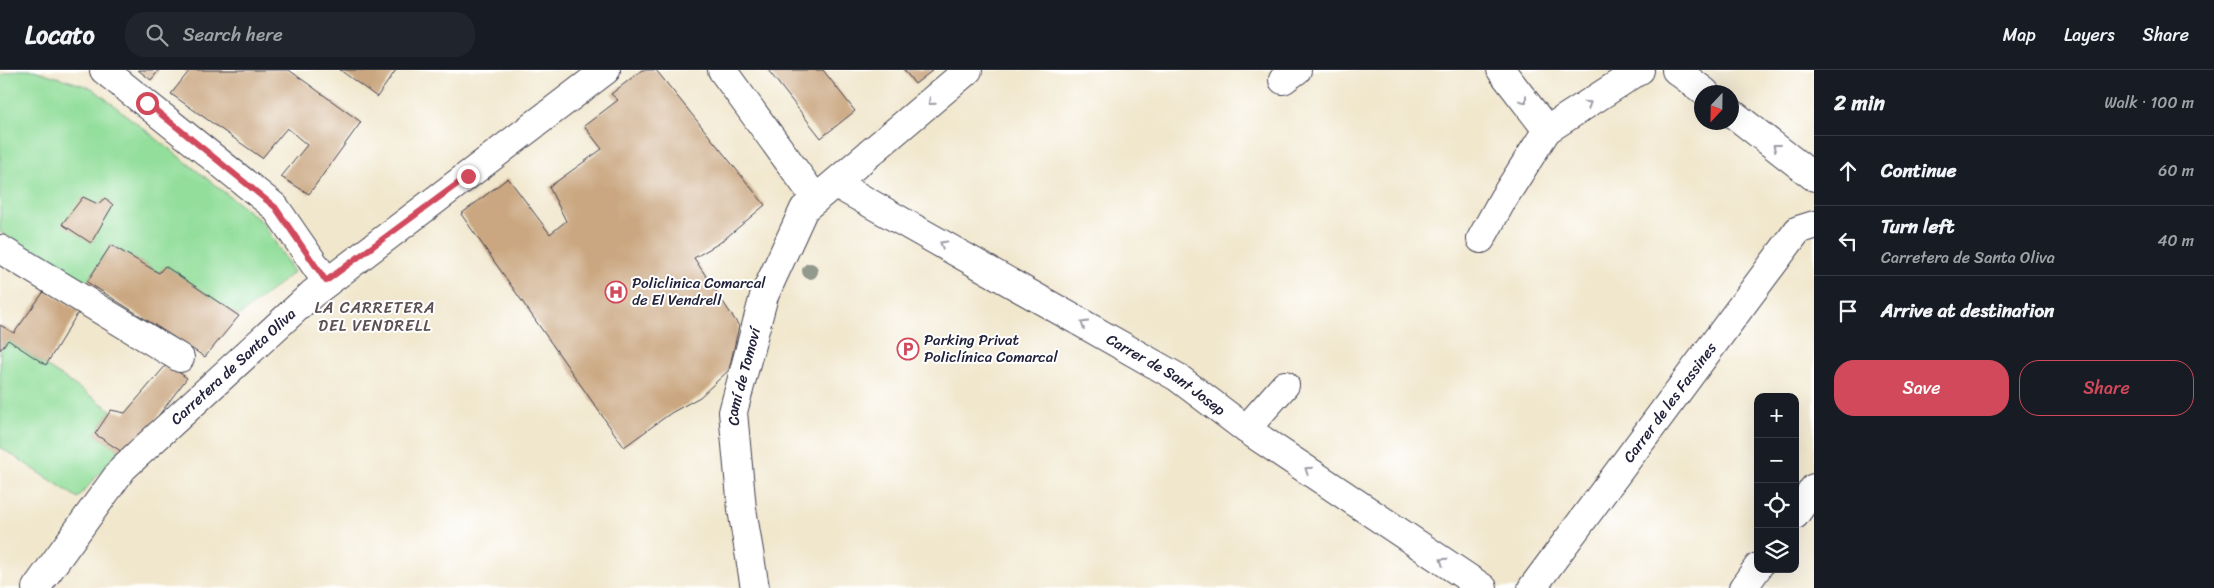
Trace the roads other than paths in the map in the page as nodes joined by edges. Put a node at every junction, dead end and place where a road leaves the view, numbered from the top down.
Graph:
1 (88, 70) edge
2 (606, 70) edge
3 (722, 70) edge
4 (968, 70) edge
5 (1501, 70) edge
6 (1640, 70) edge
7 (1676, 70) edge
8 (113, 77) edge
9 (1696, 85) edge
10 (1739, 118) edge
11 (1547, 130) junction
12 (1814, 177) edge
13 (826, 192) junction
14 (1814, 225) edge
15 (1481, 239) dead end
16 (0, 249) edge
17 (326, 281) junction
18 (180, 358) dead end
19 (1285, 385) dead end
20 (1246, 429) junction
21 (1814, 488) edge
22 (1799, 509) edge
23 (1754, 573) edge
24 (36, 588) edge
25 (754, 588) edge
26 (1483, 588) edge
27 (1532, 588) edge
28 (1743, 588) edge

1 - 8 street
2 - 17 street, Carretera de Santa Oliva
3 - 13 street, Carrer de Sant Josep
4 -> 13 street, Camí de Tomoví
5 -> 11 street
11 -> 6 street
7 - 9 street
8 - 17 street
12 -> 10 street
11 - 15 street
20 -> 13 street, Carrer de Sant Josep
13 - 25 street, Camí de Tomoví
14 - 27 street, Carrer de les Fassines
16 - 18 street
17 - 24 street, Carretera de Santa Oliva
19 - 20 street
26 -> 20 street, Carrer de Sant Josep
21 - 22 street
23 - 28 street

